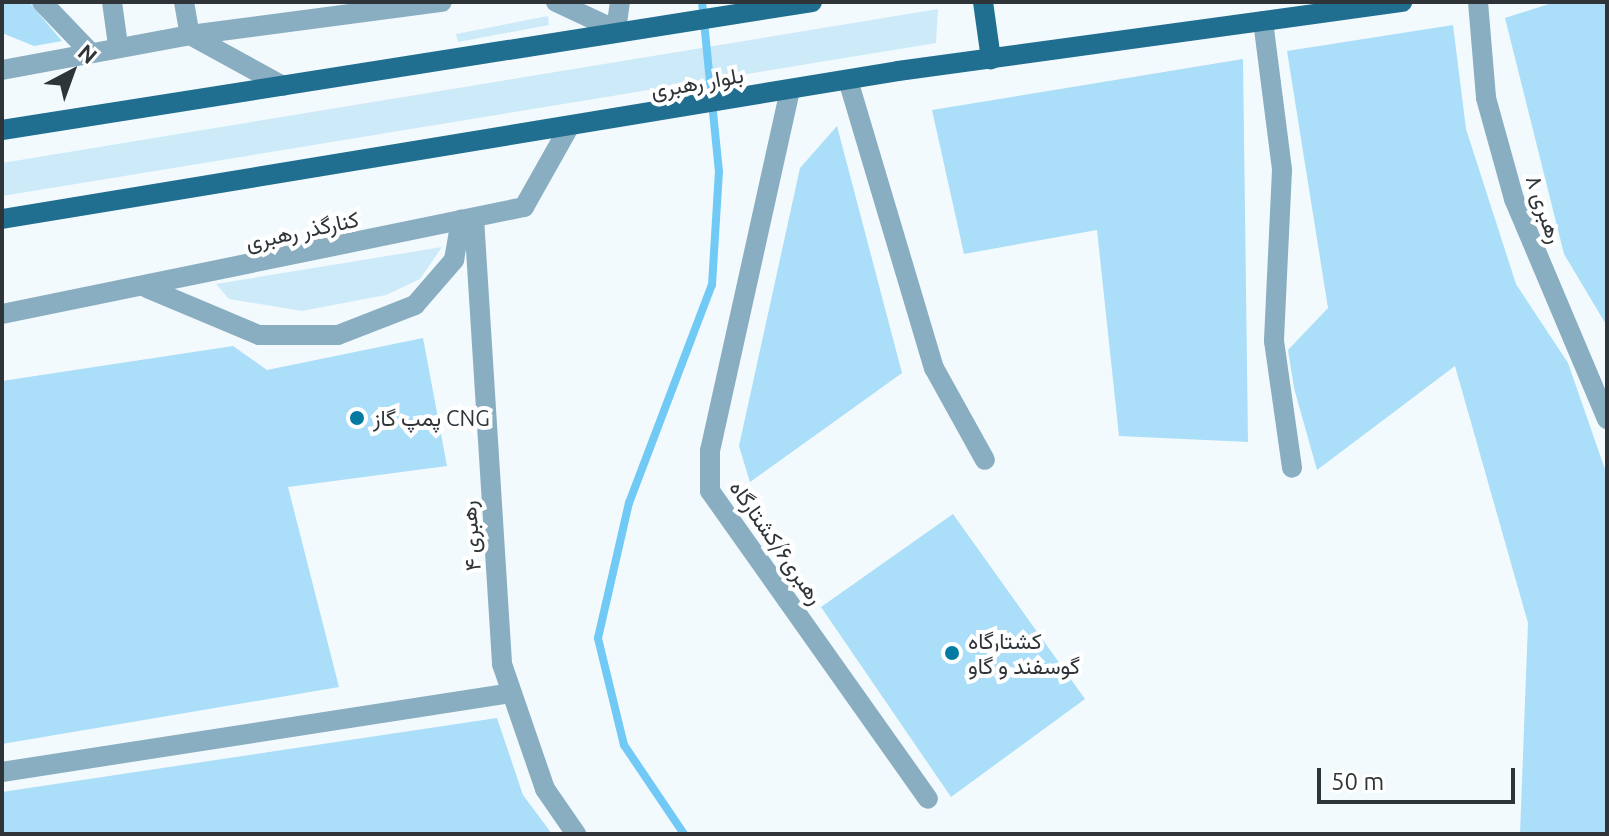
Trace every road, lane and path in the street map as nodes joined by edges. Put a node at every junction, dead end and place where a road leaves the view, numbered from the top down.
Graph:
1 (42, 2) edge
2 (112, 2) edge
3 (184, 2) edge
4 (442, 2) edge
5 (556, 2) edge
6 (620, 2) edge
7 (812, 2) edge
8 (983, 2) edge
9 (1402, 2) edge
10 (1478, 2) edge
11 (1263, 21) junction
12 (616, 30) junction
13 (190, 35) junction
14 (118, 45) junction
15 (89, 51) junction
16 (991, 59) junction
17 (2, 70) edge
18 (848, 80) junction
19 (283, 86) junction
20 (785, 91) junction
21 (568, 129) junction
22 (2, 130) edge
23 (2, 219) edge
24 (468, 219) junction
25 (146, 287) junction
26 (2, 314) edge
27 (1607, 419) edge
28 (985, 460) dead end
29 (1292, 468) dead end
30 (511, 693) junction
31 (2, 772) edge
32 (928, 799) dead end
33 (576, 834) edge

1 - 15 street
2 - 14 street
3 - 13 street
4 - 13 street
5 - 12 street
6 - 12 street
7 - 12 main road
8 - 16 main road
9 - 11 main road, بلوار رهبری
10 - 27 street, رهبری ۸
11 - 16 main road, بلوار رهبری
11 - 29 street
12 - 19 main road
13 - 14 street
13 - 19 street
14 - 15 street
15 - 17 street
16 - 18 main road, بلوار رهبری
18 - 20 main road, بلوار رهبری
18 - 28 street
19 - 22 main road
20 - 21 main road, بلوار رهبری
20 - 32 street, رهبری۶/کشتارگاه
21 - 23 main road, بلوار رهبری
21 - 24 street, کنارگذر رهبری
24 - 25 street, کنارگذر رهبری
24 - 25 street
24 - 30 street, رهبری ۴
25 - 26 street, کنارگذر رهبری
30 - 31 street
30 - 33 street, رهبری ۴

